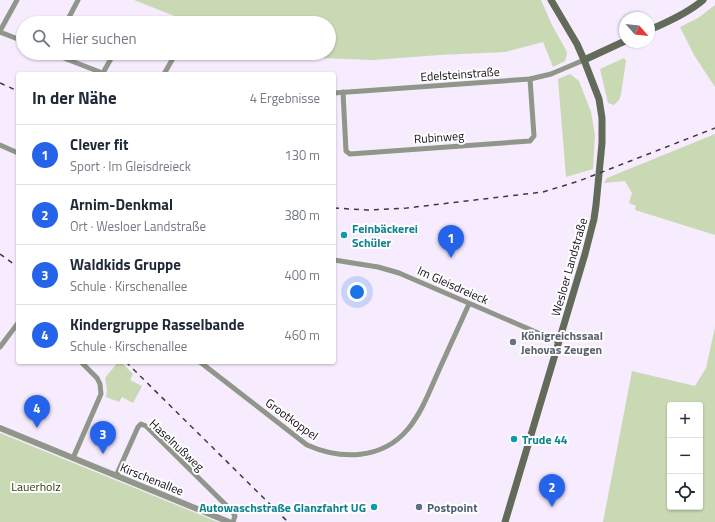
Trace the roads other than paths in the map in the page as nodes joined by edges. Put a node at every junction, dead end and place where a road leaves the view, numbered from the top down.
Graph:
1 (16, 0) edge
2 (78, 0) edge
3 (551, 0) edge
4 (704, 0) edge
5 (70, 16) edge
6 (655, 27) edge
7 (0, 32) edge
8 (16, 38) edge
9 (619, 44) edge
10 (70, 60) edge
11 (110, 60) edge
12 (172, 60) edge
13 (584, 60) junction
14 (101, 72) edge
15 (104, 72) edge
16 (165, 72) edge
17 (530, 79) junction
18 (342, 92) junction
19 (336, 93) edge
20 (0, 145) edge
21 (16, 152) edge
22 (336, 260) edge
23 (469, 304) junction
24 (16, 327) edge
25 (559, 342) junction
26 (0, 347) edge
27 (83, 364) edge
28 (203, 364) edge
29 (0, 428) edge
30 (73, 458) junction
31 (116, 476) junction
32 (229, 522) edge
33 (233, 522) edge
34 (505, 522) edge

1 - 7 street
2 - 5 street
3 - 13 main road, Wesloer Landstraße
4 - 6 main road
7 - 8 street
9 - 13 main road
10 - 14 street
11 - 15 street
12 - 16 street
13 - 17 street, Edelsteinstraße
13 - 25 main road, Wesloer Landstraße
17 - 18 street, Edelsteinstraße
17 - 18 street, Rubinweg
18 - 19 street, Edelsteinstraße
20 - 21 street
22 - 23 street, Im Gleisdreieck
23 - 25 street, Im Gleisdreieck
23 - 28 street, Grootkoppel
24 - 26 street
25 - 34 main road, Wesloer Landstraße
27 - 30 street
29 - 30 street, Kirschenallee
30 - 31 street, Kirschenallee
31 - 32 street, Kirschenallee
31 - 33 street, Haselnußweg

